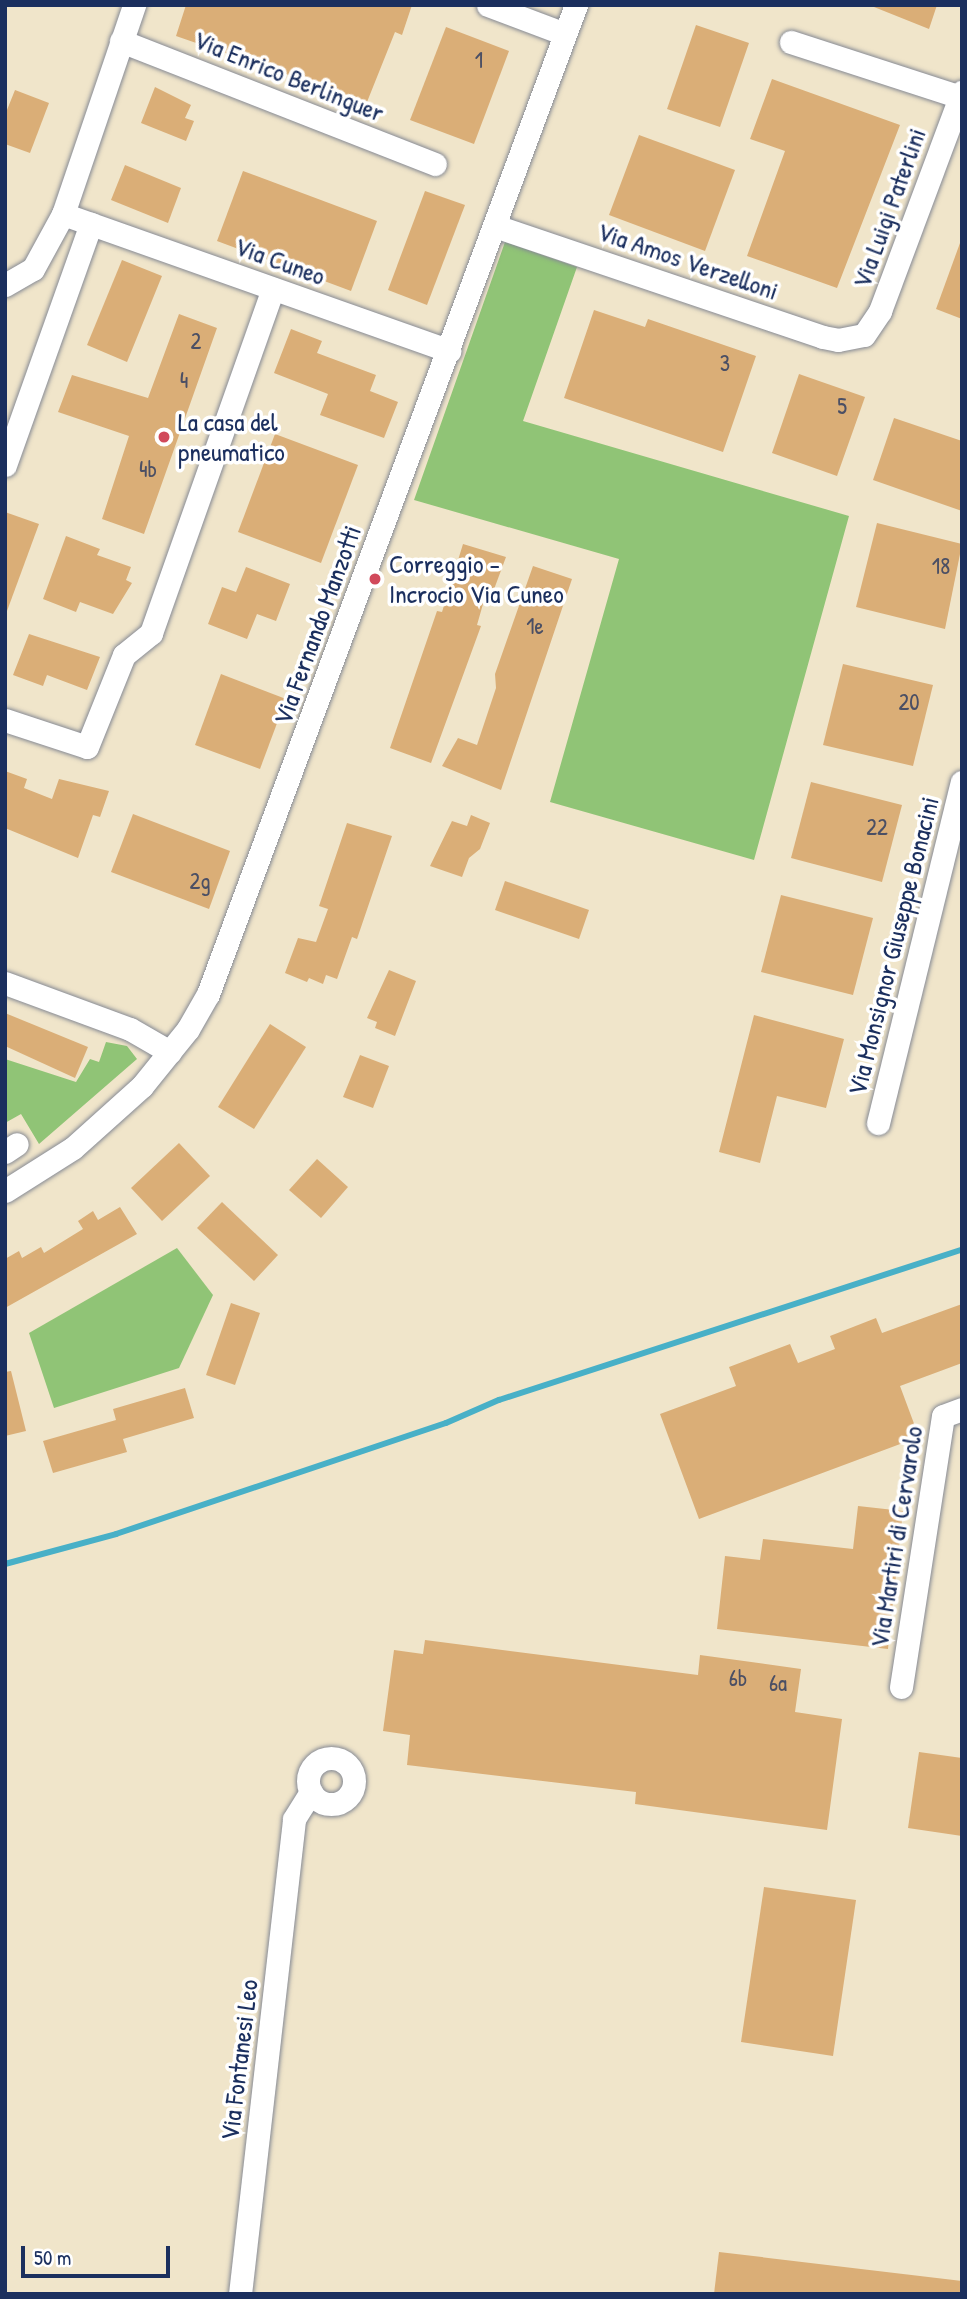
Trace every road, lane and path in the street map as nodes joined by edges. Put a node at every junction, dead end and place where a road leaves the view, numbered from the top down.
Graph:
1 (134, 5) edge
2 (488, 5) edge
3 (576, 5) edge
4 (565, 34) junction
5 (121, 41) junction
6 (791, 42) dead end
7 (961, 94) edge
8 (435, 164) dead end
9 (63, 214) junction
10 (91, 224) junction
11 (495, 226) junction
12 (5, 285) edge
13 (273, 289) junction
14 (864, 335) joint
15 (449, 351) junction
16 (5, 465) edge
17 (5, 720) edge
18 (962, 782) edge
19 (5, 983) edge
20 (170, 1052) junction
21 (878, 1123) dead end
22 (5, 1191) edge
23 (962, 1409) edge
24 (901, 1688) dead end
25 (319, 1798) dead end
26 (240, 2294) edge

1 - 5 street
2 - 4 street
3 - 4 street, Via Fernando Manzotti
4 - 11 street, Via Fernando Manzotti
5 - 8 street, Via Enrico Berlinguer
5 - 9 street
6 - 7 street, Via Luigi Paterlini
7 - 14 street, Via Luigi Paterlini
9 - 10 street, Via Cuneo
9 - 12 street
10 - 13 street, Via Cuneo
10 - 16 street
11 - 14 street, Via Amos Verzelloni
11 - 15 street, Via Fernando Manzotti
13 - 15 street, Via Cuneo
13 - 17 street
15 - 20 street, Via Fernando Manzotti
18 - 21 street, Via Monsignor Giuseppe Bonacini
19 - 20 street
20 - 22 street, Via Fernando Manzotti
23 - 24 street, Via Martiri di Cervarolo
25 - 26 street, Via Fontanesi Leo

